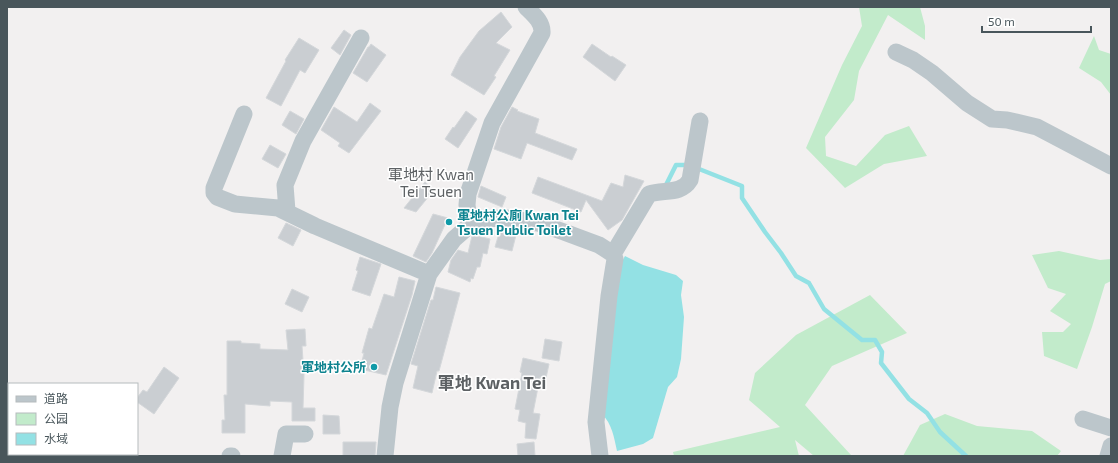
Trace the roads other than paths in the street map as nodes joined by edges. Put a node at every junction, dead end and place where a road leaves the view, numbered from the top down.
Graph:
1 (526, 7) edge
2 (361, 38) dead end
3 (896, 52) dead end
4 (244, 114) dead end
5 (700, 121) dead end
6 (1111, 166) edge
7 (287, 212) junction
8 (470, 225) junction
9 (614, 254) junction
10 (429, 274) junction
11 (1083, 419) dead end
12 (1111, 428) edge
13 (306, 434) dead end
14 (1111, 446) edge
15 (282, 456) edge
16 (386, 456) edge
17 (600, 456) edge
18 (1108, 456) edge

1 - 8 street
2 - 7 street
3 - 6 street
4 - 7 street
5 - 9 street
7 - 10 street
8 - 9 street
8 - 10 street
9 - 17 street
10 - 16 street
11 - 12 street
13 - 15 street
14 - 18 street

